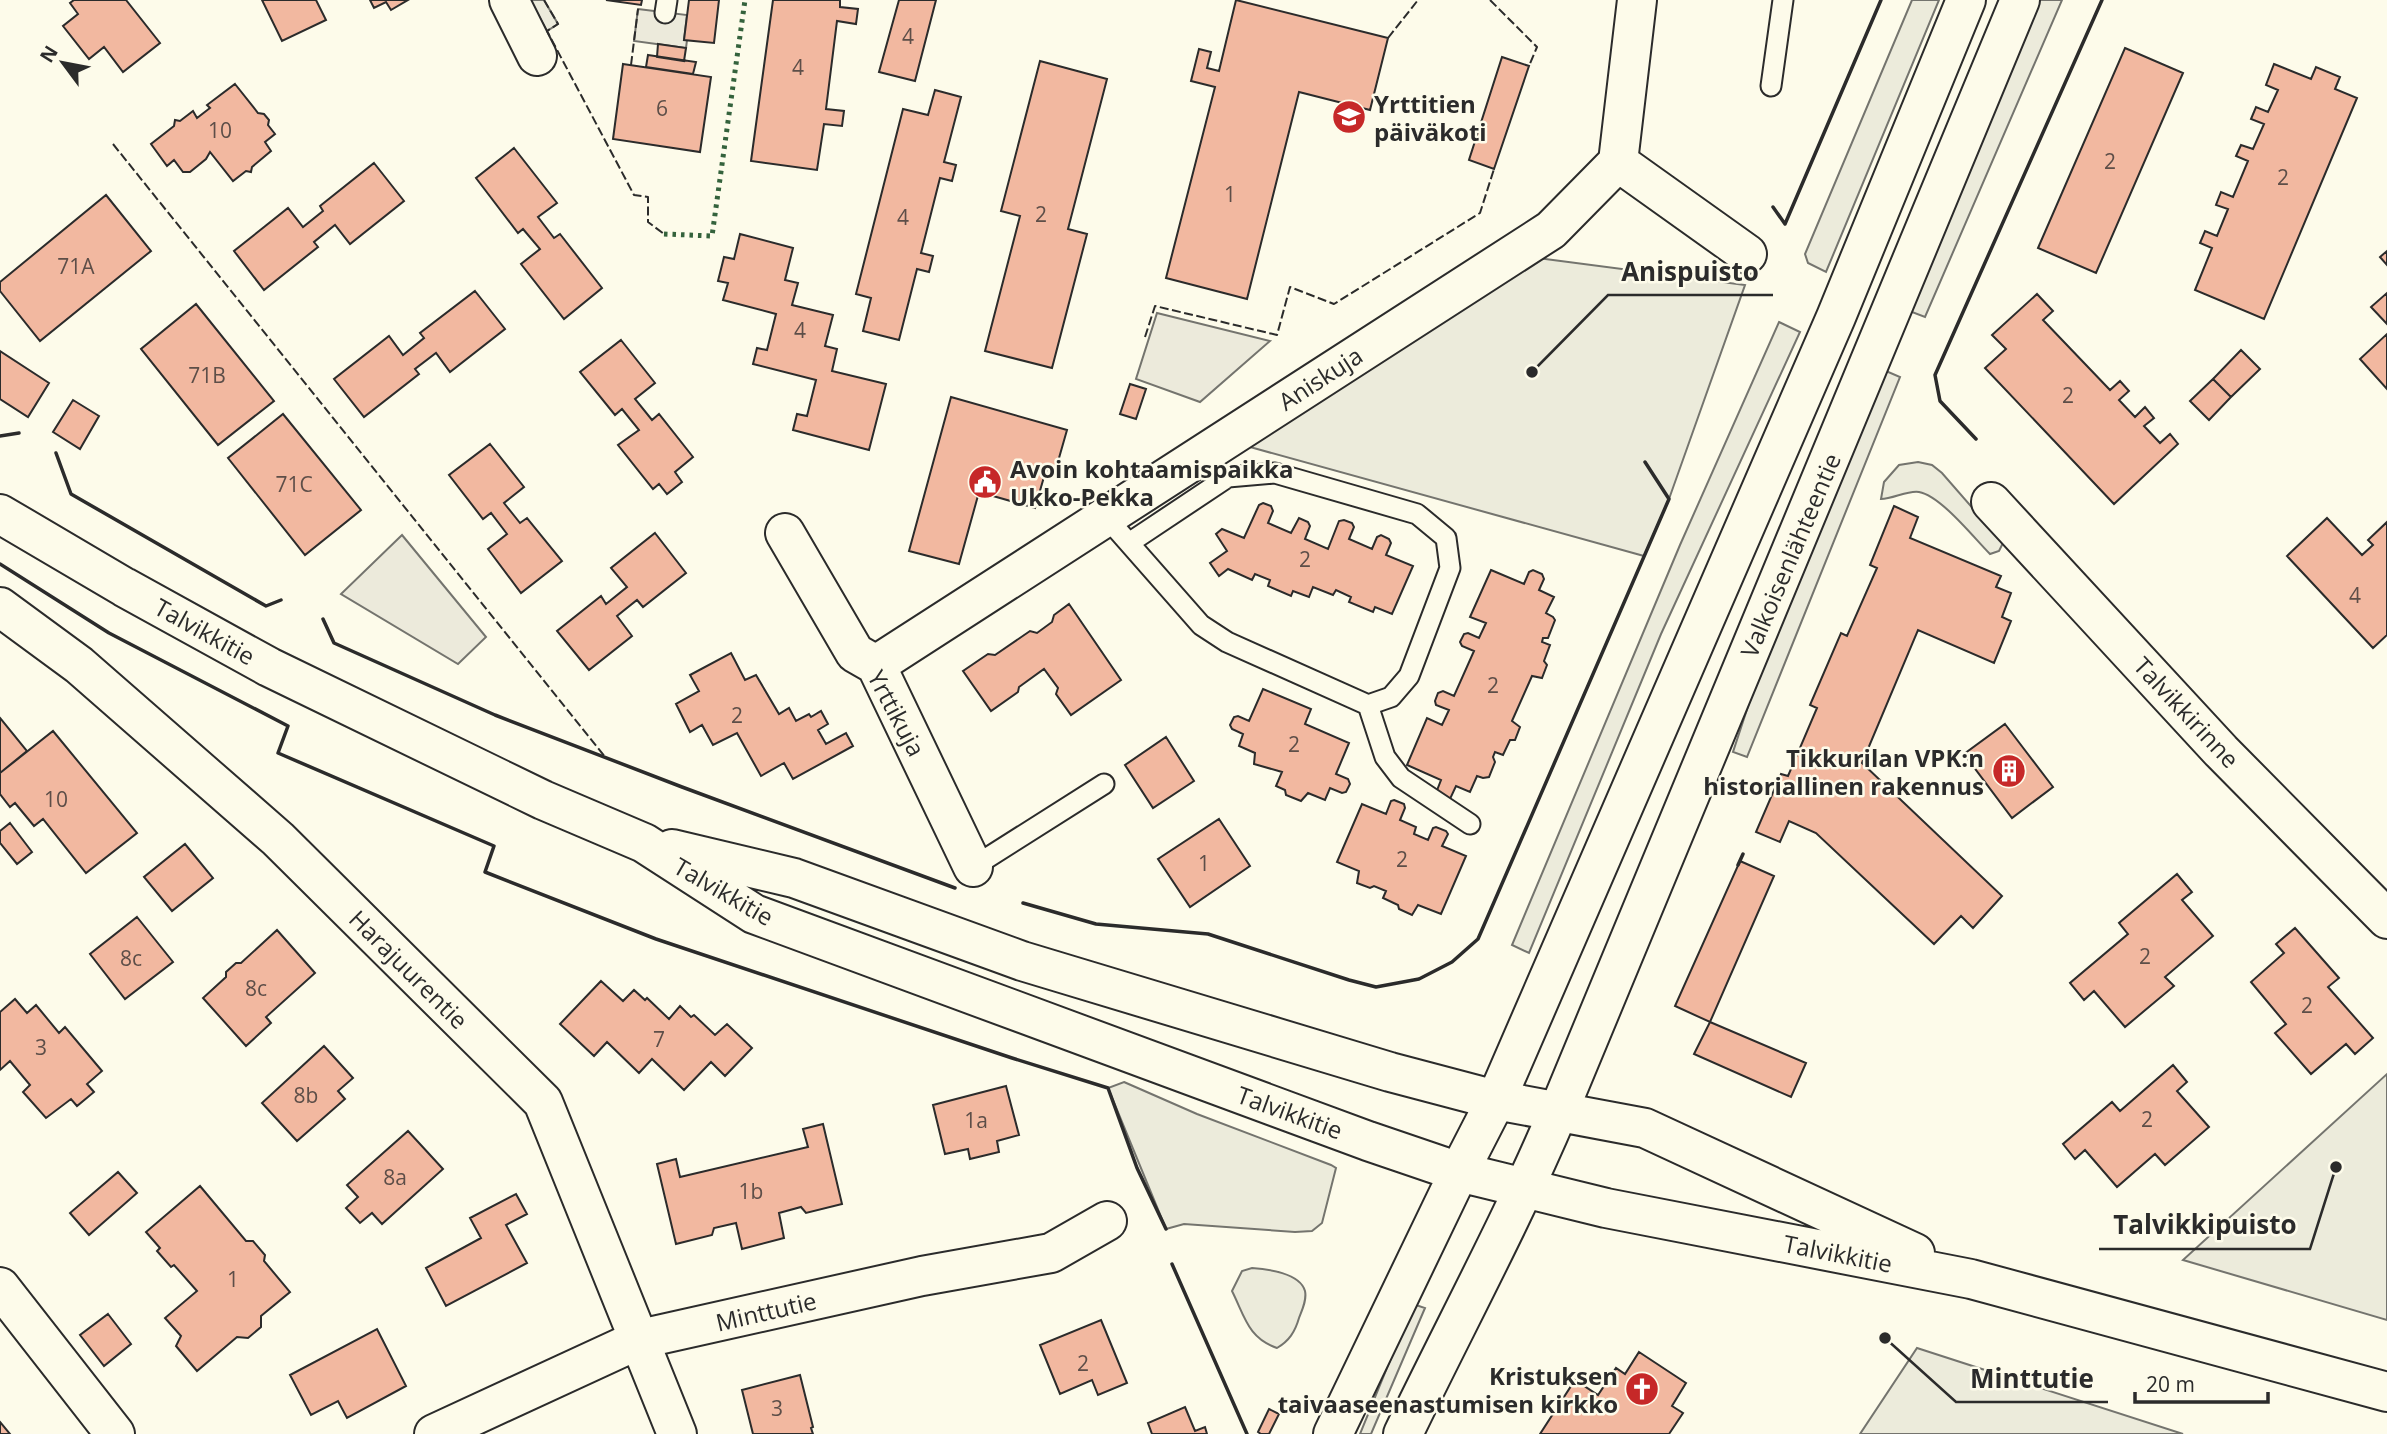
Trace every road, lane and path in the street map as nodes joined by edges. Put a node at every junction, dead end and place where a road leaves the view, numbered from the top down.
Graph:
1 (509, 0) edge
2 (1637, 0) edge
3 (1783, 0) edge
4 (1966, 0) edge
5 (2020, 0) edge
6 (537, 56) dead end
7 (1771, 86) dead end
8 (1618, 162) junction
9 (1747, 254) dead end
10 (1991, 502) dead end
11 (0, 514) edge
12 (1118, 530) junction
13 (785, 533) dead end
14 (0, 607) edge
15 (876, 665) junction
16 (1368, 705) junction
17 (1104, 784) dead end
18 (1470, 824) dead end
19 (644, 843) junction
20 (973, 867) joint
21 (2387, 919) edge
22 (1496, 1100) junction
23 (1559, 1110) junction
24 (1459, 1172) junction
25 (1525, 1189) junction
26 (1107, 1221) dead end
27 (1971, 1279) junction
28 (0, 1287) edge
29 (640, 1339) junction
30 (2387, 1392) edge
31 (116, 1434) edge
32 (434, 1434) edge
33 (677, 1434) edge
34 (1333, 1434) edge
35 (1403, 1434) edge

1 - 6 main road
2 - 8 main road
3 - 7 lane
4 - 22 main road
5 - 23 main road, Valkoisenlähteentie
8 - 9 main road
8 - 12 main road, Aniskuja
10 - 21 main road, Talvikkirinne
11 - 19 main road, Talvikkitie
12 - 15 main road, Aniskuja
12 - 16 lane
12 - 16 lane
13 - 15 main road, Yrttikuja
14 - 29 main road, Harajuurentie
15 - 20 main road, Yrttikuja
16 - 18 lane
17 - 20 lane
19 - 22 main road, Talvikkitie
19 - 24 main road, Talvikkitie
22 - 23 main road, Talvikkitie
22 - 24 main road
23 - 25 main road, Valkoisenlähteentie
23 - 27 main road, Talvikkitie
24 - 25 main road, Talvikkitie
24 - 34 main road
25 - 27 main road, Talvikkitie
25 - 35 main road, Valkoisenlähteentie
26 - 29 main road, Minttutie
27 - 30 main road, Talvikkitie
28 - 31 main road
29 - 32 main road, Minttutie
29 - 33 main road, Harajuurentie

